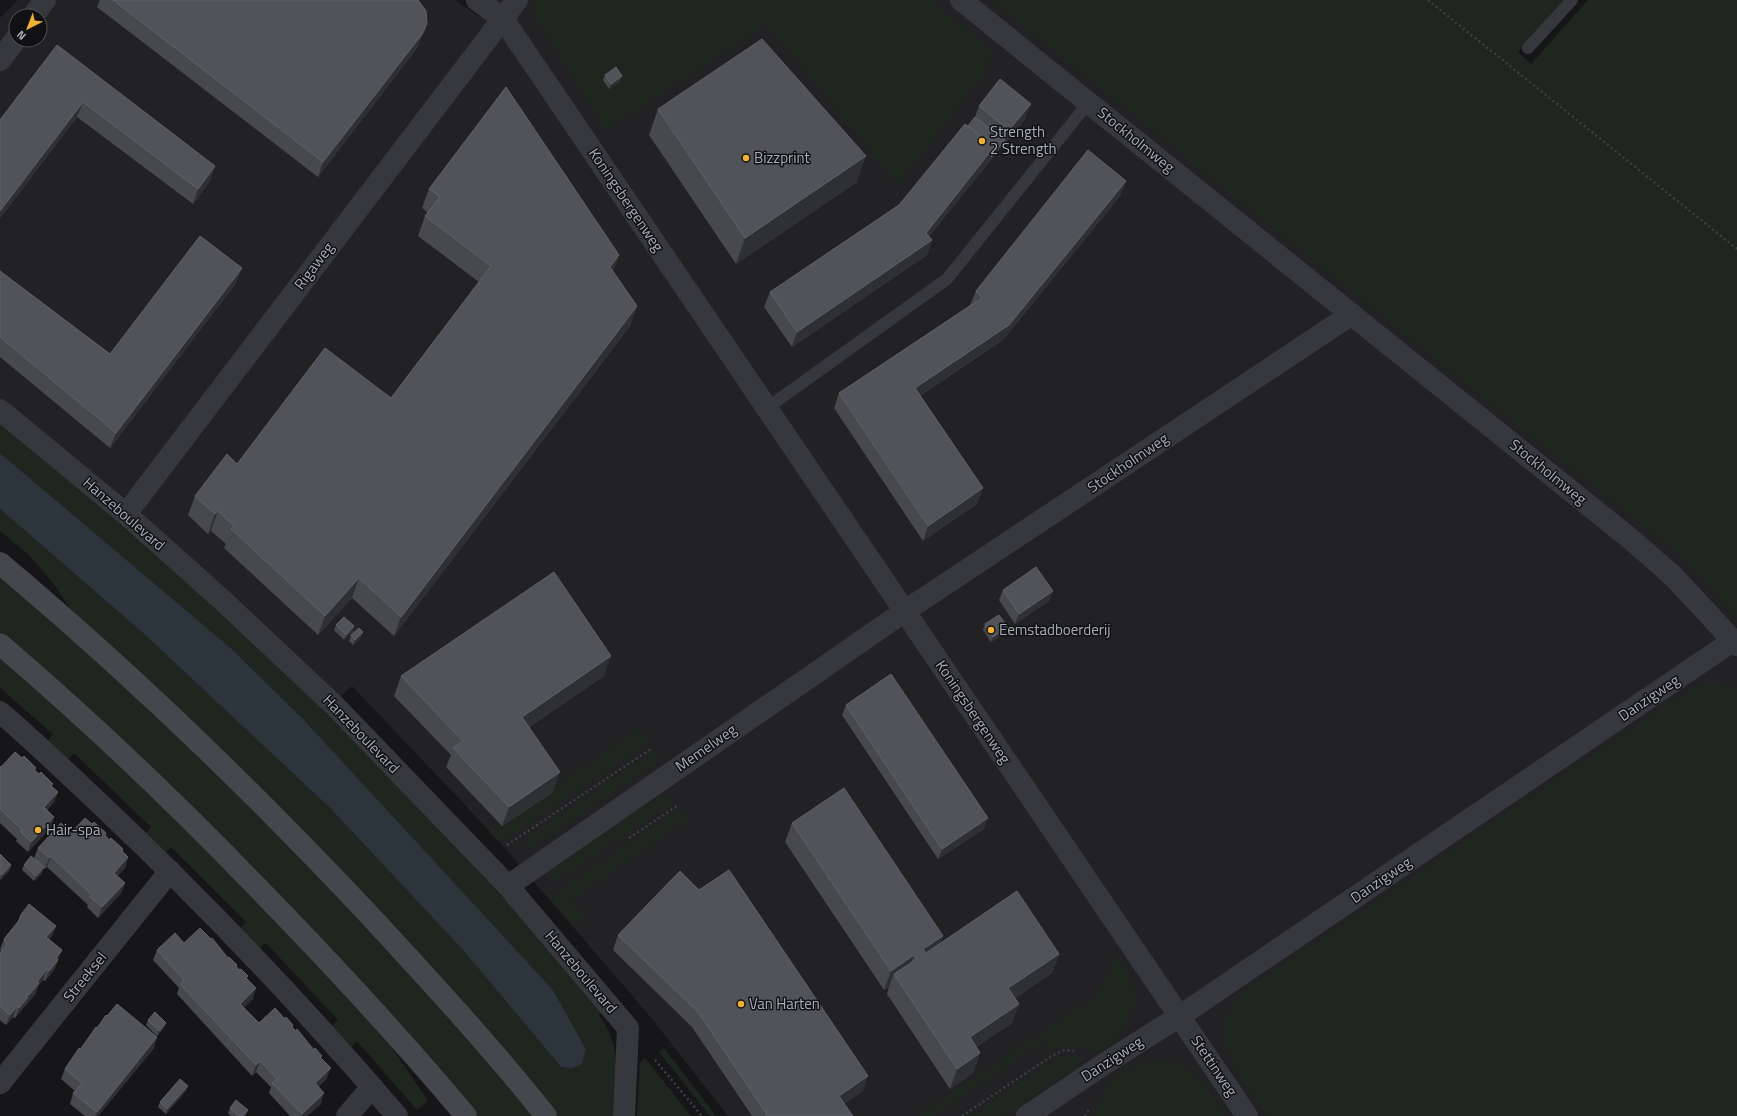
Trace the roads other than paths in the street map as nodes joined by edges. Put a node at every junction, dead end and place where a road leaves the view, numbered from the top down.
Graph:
1 (46, 0) edge
2 (477, 0) edge
3 (516, 0) edge
4 (961, 0) edge
5 (1572, 0) edge
6 (40, 8) edge
7 (503, 19) junction
8 (9, 48) edge
9 (1528, 48) dead end
10 (0, 60) edge
11 (1089, 102) junction
12 (1352, 314) junction
13 (767, 408) junction
14 (0, 410) edge
15 (126, 514) junction
16 (0, 563) edge
17 (905, 611) junction
18 (1735, 643) edge
19 (0, 644) edge
20 (1, 714) edge
21 (170, 871) junction
22 (508, 886) junction
23 (1180, 1016) junction
24 (0, 1083) edge
25 (372, 1087) junction
26 (346, 1116) edge
27 (397, 1116) edge
28 (466, 1116) edge
29 (546, 1116) edge
30 (624, 1116) edge
31 (1027, 1116) edge
32 (1247, 1116) edge

1 - 6 street
2 - 7 street, Koningsbergenweg
3 - 7 street
4 - 11 street, Stockholmweg
5 - 9 lane
7 - 13 street, Koningsbergenweg
7 - 15 street, Rigaweg
8 - 10 street
11 - 12 street, Stockholmweg
11 - 13 lane, Stockholmweg
12 - 17 street, Stockholmweg
12 - 18 street, Stockholmweg
13 - 17 street, Koningsbergenweg
14 - 15 street, Hanzeboulevard
15 - 22 street, Hanzeboulevard
16 - 29 main road
17 - 22 street, Memelweg
17 - 23 street, Koningsbergenweg
18 - 23 street, Danzigweg
19 - 28 main road
20 - 21 street
21 - 24 street, Streeksel
21 - 25 street
22 - 30 street, Hanzeboulevard
23 - 31 street, Danzigweg
23 - 32 street, Stettinweg
25 - 26 street
25 - 27 street

